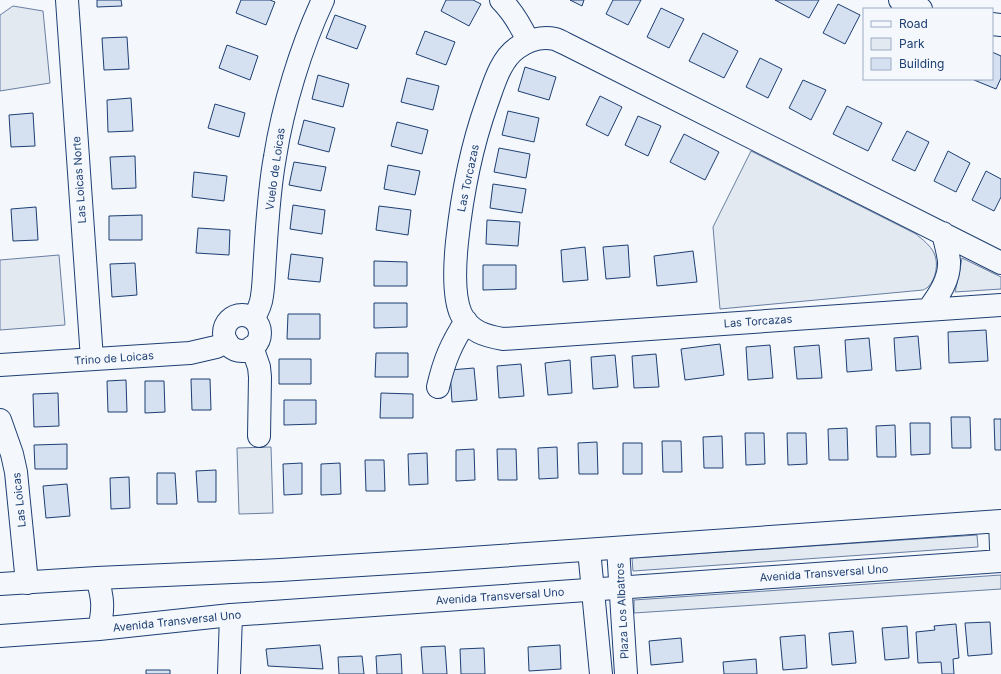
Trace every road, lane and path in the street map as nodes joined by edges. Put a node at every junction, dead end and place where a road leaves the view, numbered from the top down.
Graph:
1 (67, 0) edge
2 (322, 0) edge
3 (501, 0) edge
4 (900, 0) edge
5 (919, 8) edge
6 (528, 41) junction
7 (943, 233) junction
8 (1001, 263) edge
9 (1001, 305) edge
10 (928, 310) junction
11 (253, 319) junction
12 (466, 321) junction
13 (227, 342) junction
14 (252, 347) junction
15 (92, 360) junction
16 (0, 365) edge
17 (438, 387) dead end
18 (0, 420) edge
19 (259, 436) dead end
20 (1000, 521) edge
21 (618, 548) junction
22 (1001, 548) edge
23 (588, 550) junction
24 (1001, 561) edge
25 (97, 578) junction
26 (27, 583) junction
27 (0, 584) edge
28 (620, 587) junction
29 (592, 589) junction
30 (231, 615) junction
31 (98, 629) junction
32 (0, 636) edge
33 (229, 674) edge
34 (601, 674) edge
35 (626, 674) edge

1 - 15 street, Las Loicas Norte
2 - 11 street, Vuelo de Loicas
3 - 6 street
4 - 5 street
6 - 7 street
6 - 12 street, Las Torcazas
7 - 8 street
7 - 10 street
9 - 10 street, Las Torcazas
10 - 12 street, Las Torcazas
11 - 13 street
11 - 14 street
12 - 17 street
13 - 14 street
13 - 15 street, Trino de Loicas
14 - 19 street
15 - 16 street, Trino de Loicas
18 - 26 street, Las Loicas
20 - 21 street
20 - 22 street
21 - 23 street
21 - 28 street, Plaza Los Albatros
23 - 25 street
23 - 29 street
24 - 28 street, Avenida Transversal Uno
25 - 26 street
25 - 31 street
26 - 27 street
28 - 29 street, Avenida Transversal Uno
28 - 35 street, Plaza Los Albatros
29 - 30 street, Avenida Transversal Uno
29 - 34 street
30 - 31 street, Avenida Transversal Uno
30 - 33 street
31 - 32 street, Avenida Transversal Uno

